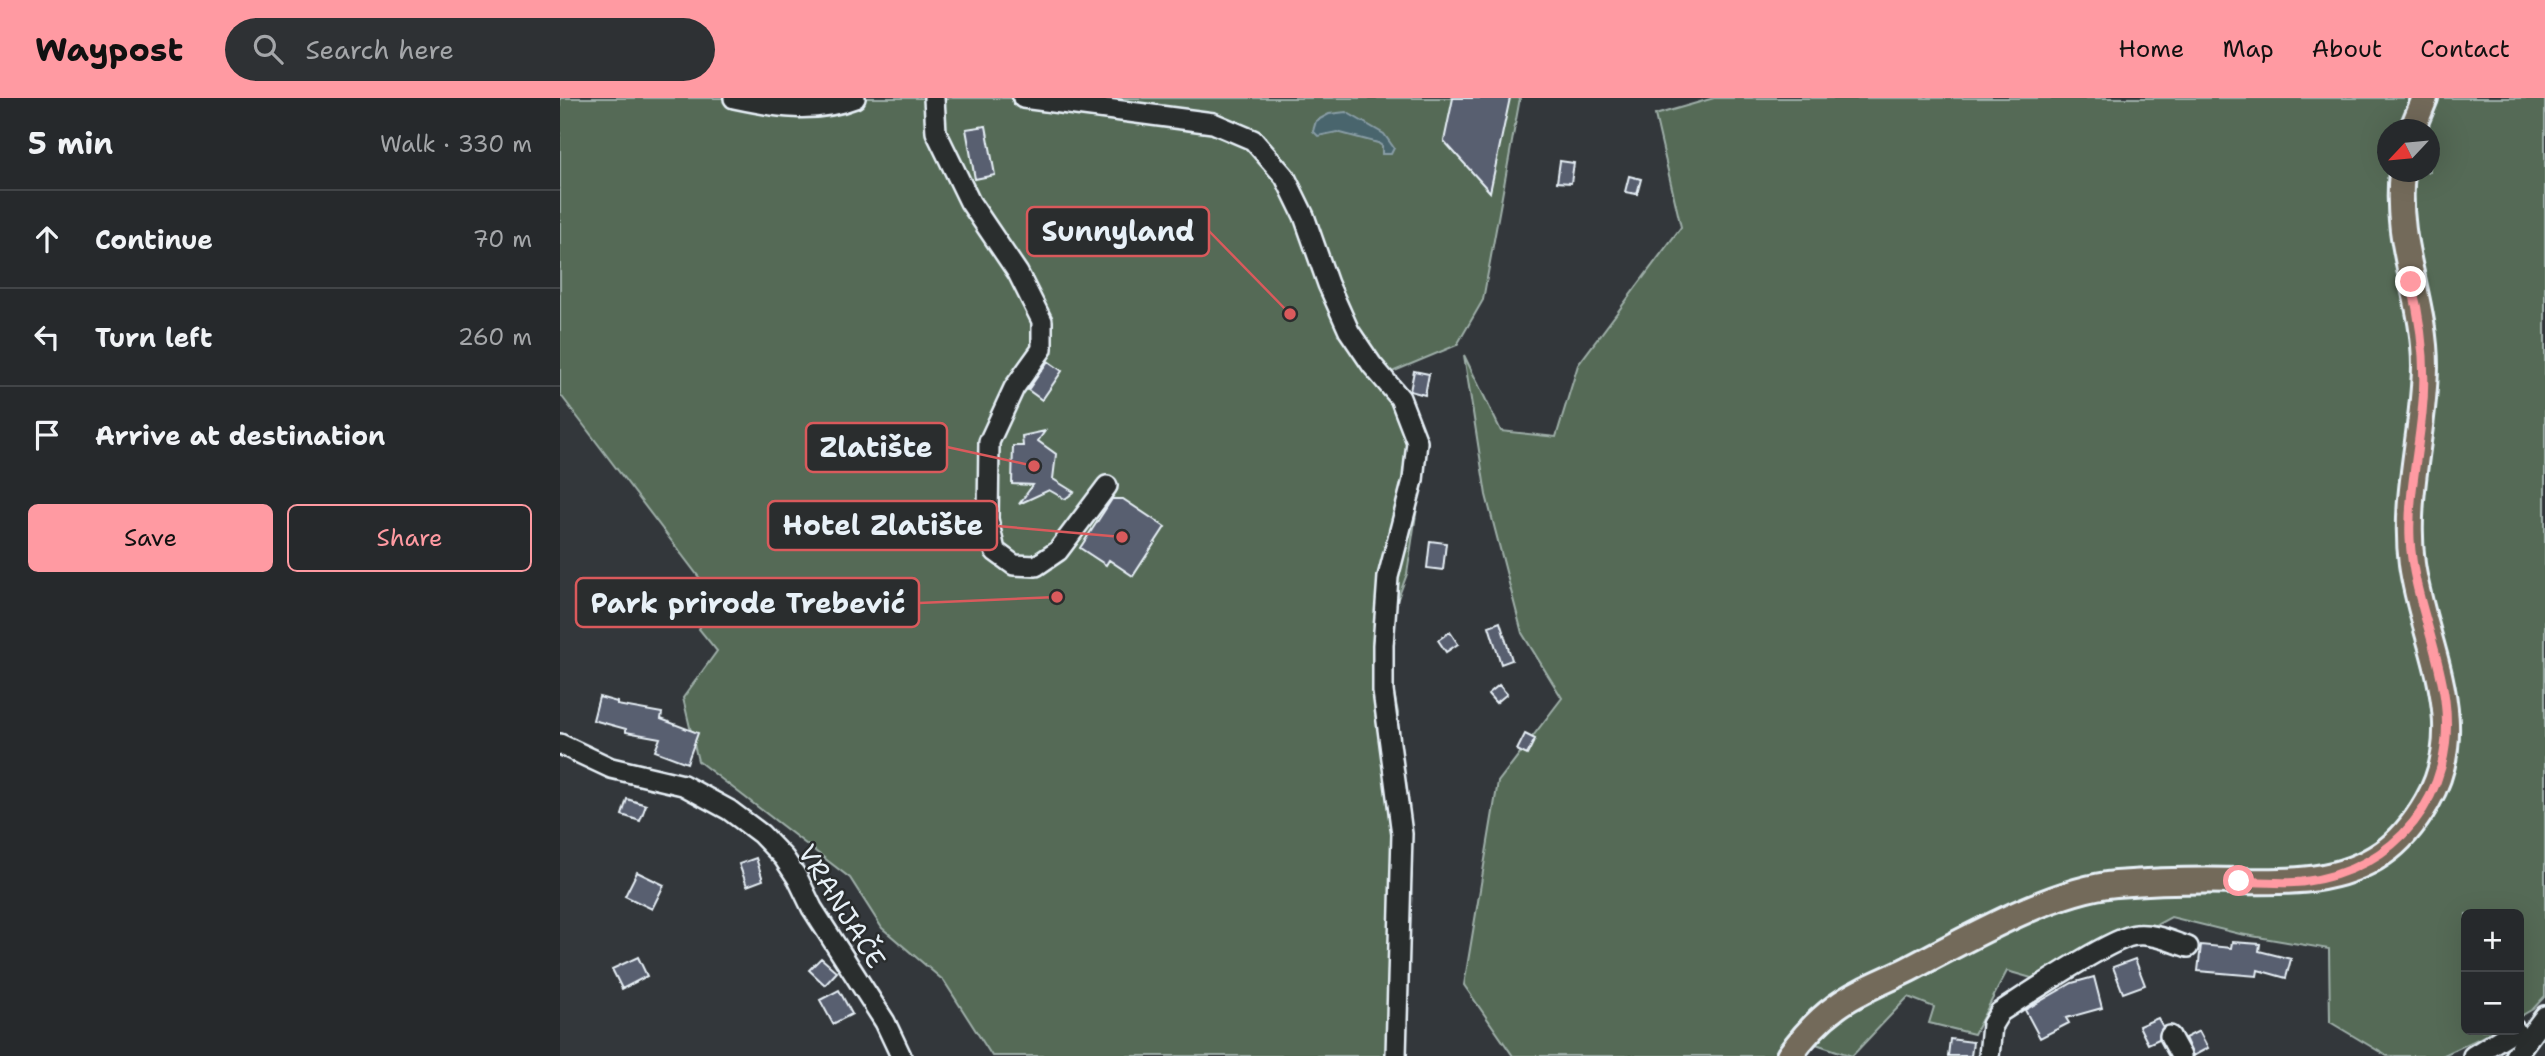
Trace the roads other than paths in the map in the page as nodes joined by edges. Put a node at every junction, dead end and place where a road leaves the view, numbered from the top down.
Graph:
1 (734, 98) edge
2 (855, 98) edge
3 (934, 98) edge
4 (1023, 98) edge
5 (2426, 98) edge
6 (2417, 119) edge
7 (2402, 182) edge
8 (1107, 486) dead end
9 (560, 744) edge
10 (2188, 947) dead end
11 (2545, 1003) edge
12 (2545, 1017) edge
13 (2524, 1022) edge
14 (2506, 1035) edge
15 (2170, 1036) dead end
16 (901, 1056) edge
17 (1396, 1056) edge
18 (1789, 1056) edge
19 (1989, 1056) edge
20 (2180, 1056) edge
21 (2473, 1056) edge
22 (2515, 1056) edge

1 - 2 street
3 - 8 street
4 - 17 street
5 - 6 main road
7 - 18 main road
9 - 16 street, VRANJAČE
10 - 19 street
11 - 13 street
12 - 22 street
14 - 21 street
15 - 20 street

